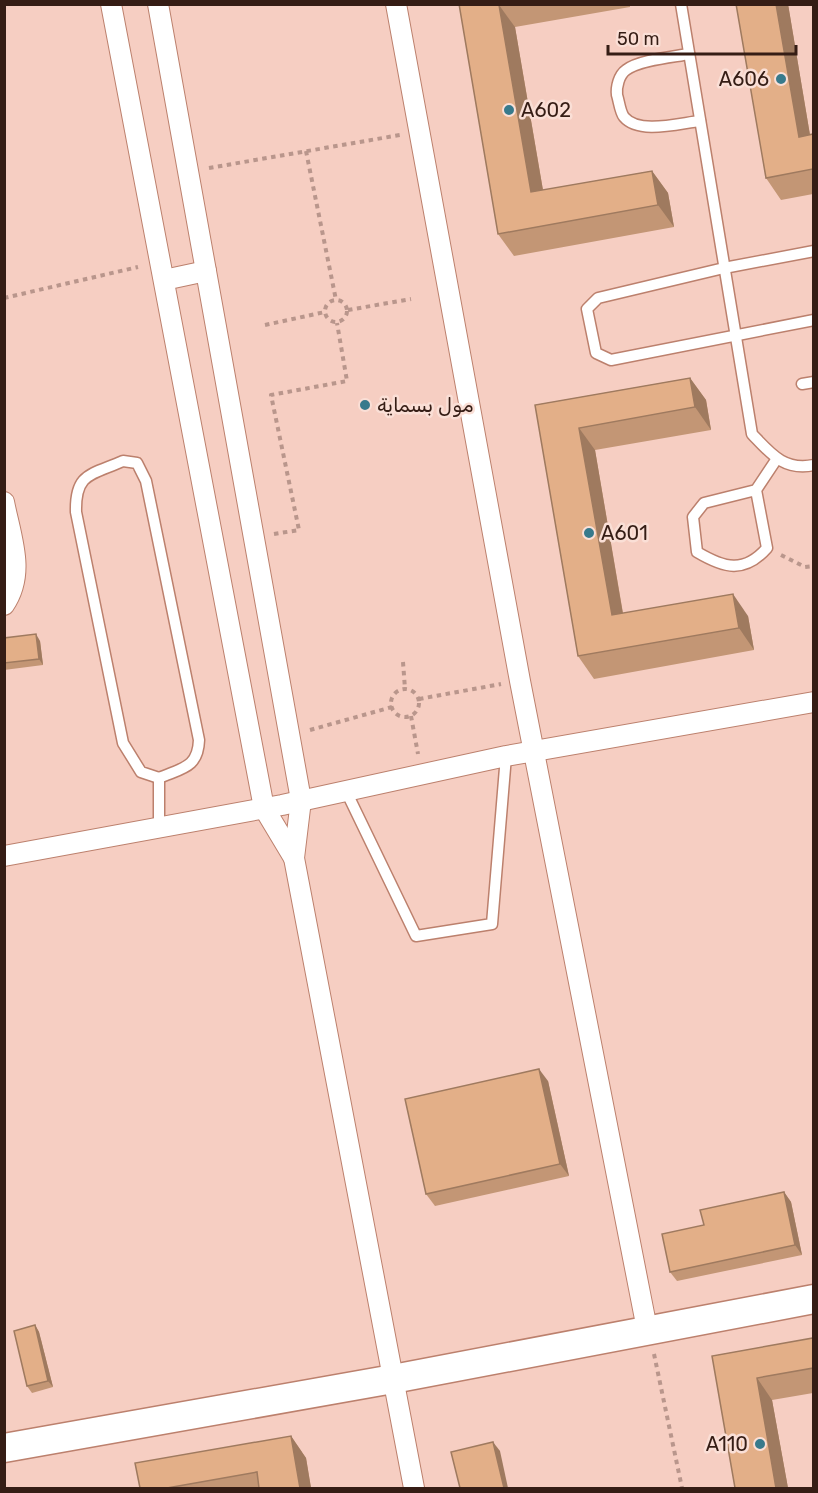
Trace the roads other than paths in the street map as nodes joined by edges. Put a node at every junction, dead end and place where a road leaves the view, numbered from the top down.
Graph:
1 (111, 4) edge
2 (158, 4) edge
3 (396, 4) edge
4 (681, 4) edge
5 (689, 54) junction
6 (700, 121) junction
7 (813, 251) edge
8 (724, 268) junction
9 (162, 271) junction
10 (206, 271) junction
11 (813, 320) edge
12 (735, 334) junction
13 (813, 382) edge
14 (802, 384) dead end
15 (776, 460) junction
16 (813, 465) edge
17 (756, 490) junction
18 (4, 502) edge
19 (4, 606) edge
20 (813, 702) edge
21 (534, 752) junction
22 (506, 756) junction
23 (159, 778) junction
24 (346, 791) junction
25 (301, 800) junction
26 (264, 808) junction
27 (159, 827) junction
28 (4, 856) edge
29 (294, 858) junction
30 (813, 1299) edge
31 (647, 1329) junction
32 (393, 1379) junction
33 (4, 1448) edge
34 (414, 1488) edge

1 - 9 street
2 - 10 street
3 - 21 street
4 - 5 lane
5 - 6 lane
5 - 6 lane
6 - 8 lane
7 - 8 lane
8 - 12 lane
8 - 12 lane
9 - 10 street
9 - 26 street
10 - 25 street
11 - 12 lane
12 - 15 lane
13 - 14 lane
15 - 16 lane
15 - 17 lane
17 - 17 lane
18 - 19 street
20 - 21 street
21 - 22 street
21 - 31 street
22 - 24 street
22 - 24 lane
23 - 23 lane
23 - 27 lane
24 - 25 street
25 - 26 street
25 - 29 street
26 - 27 street
26 - 29 street
27 - 28 street
29 - 32 street
30 - 31 street
31 - 32 street
32 - 33 street
32 - 34 street

